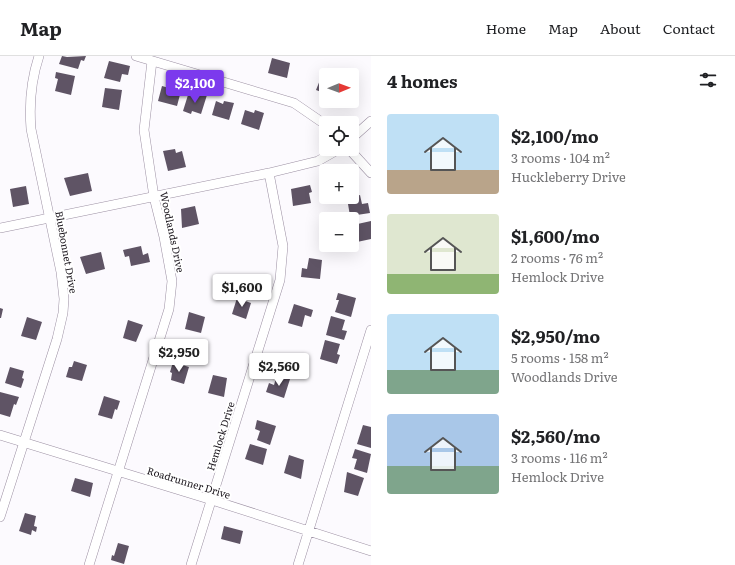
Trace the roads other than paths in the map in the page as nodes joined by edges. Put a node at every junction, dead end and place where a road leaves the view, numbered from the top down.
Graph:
1 (39, 56) edge
2 (136, 56) edge
3 (152, 61) junction
4 (319, 120) edge
5 (371, 121) edge
6 (359, 132) edge
7 (327, 156) edge
8 (355, 156) edge
9 (269, 173) junction
10 (371, 173) edge
11 (154, 197) junction
12 (50, 218) junction
13 (0, 228) edge
14 (371, 330) edge
15 (0, 435) edge
16 (24, 442) junction
17 (119, 472) junction
18 (212, 500) junction
19 (0, 517) edge
20 (308, 532) junction
21 (371, 551) edge
22 (89, 565) edge
23 (191, 565) edge
24 (298, 565) edge

1 - 12 street, Bluebonnet Drive
2 - 3 street
3 - 4 street
3 - 11 street, Woodlands Drive
5 - 6 street
7 - 9 street
8 - 10 street
9 - 11 street
9 - 18 street, Hemlock Drive
11 - 12 street
11 - 17 street, Woodlands Drive
12 - 13 street
12 - 16 street, Bluebonnet Drive
14 - 20 street
15 - 16 street, Roadrunner Drive
16 - 17 street, Roadrunner Drive
16 - 19 street, Bluebonnet Drive
17 - 18 street, Roadrunner Drive
17 - 22 street, Woodlands Drive
18 - 20 street, Roadrunner Drive
18 - 23 street, Hemlock Drive
20 - 21 street, Roadrunner Drive
20 - 24 street

